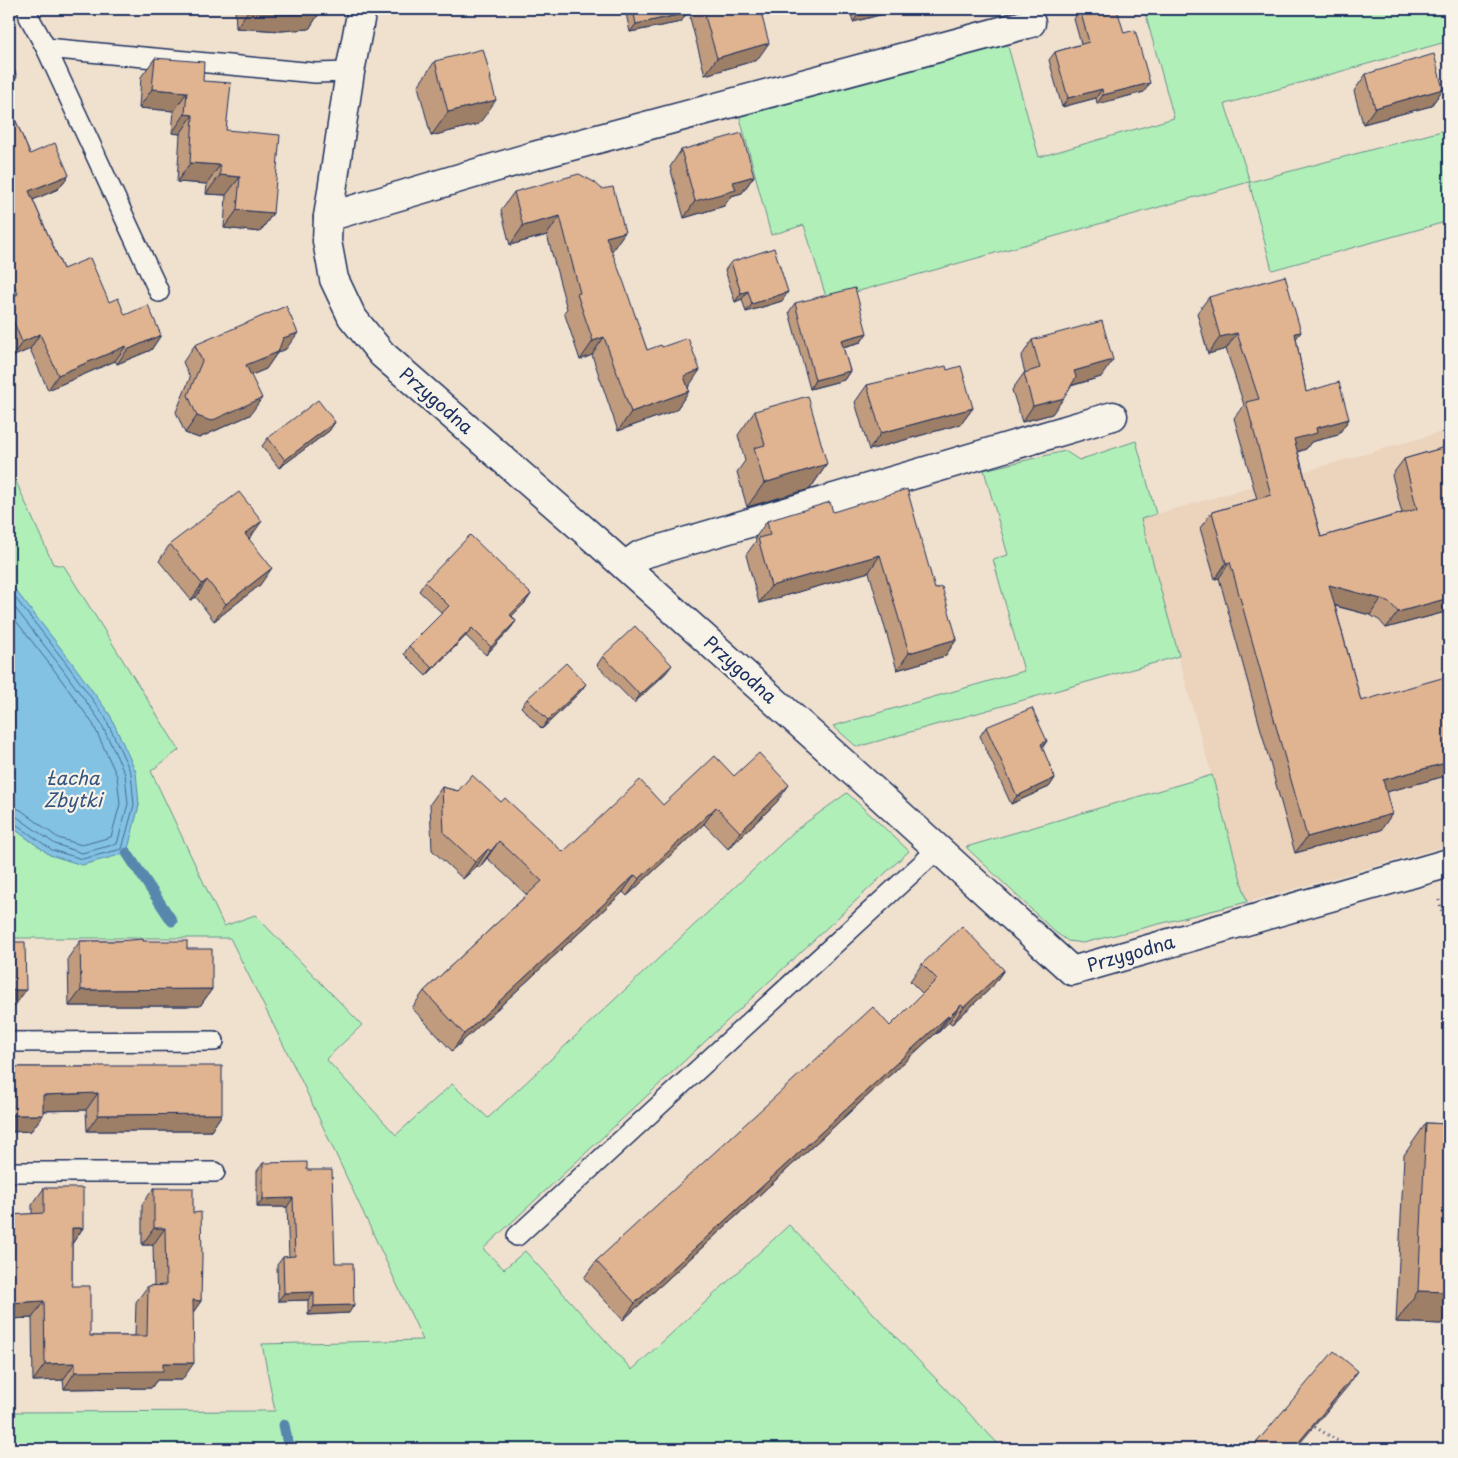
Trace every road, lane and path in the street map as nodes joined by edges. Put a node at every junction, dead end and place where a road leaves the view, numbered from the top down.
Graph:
1 (28, 9) edge
2 (362, 9) edge
3 (1030, 23) dead end
4 (46, 48) junction
5 (350, 72) junction
6 (328, 217) junction
7 (159, 292) dead end
8 (1113, 416) dead end
9 (625, 566) junction
10 (938, 849) junction
11 (1449, 863) edge
12 (1437, 896) dead end
13 (1449, 939) edge
14 (214, 1041) dead end
15 (9, 1042) edge
16 (9, 1172) edge
17 (214, 1172) dead end
18 (517, 1236) dead end
19 (1315, 1427) edge
20 (1351, 1449) edge

1 - 4 lane
2 - 5 street, Przygodna
3 - 6 street
4 - 5 lane
4 - 7 lane
5 - 6 street, Przygodna
6 - 9 street, Przygodna
8 - 9 street
9 - 10 street, Przygodna
10 - 11 street, Przygodna
10 - 18 lane
12 - 13 path
14 - 15 lane
16 - 17 lane
19 - 20 path

